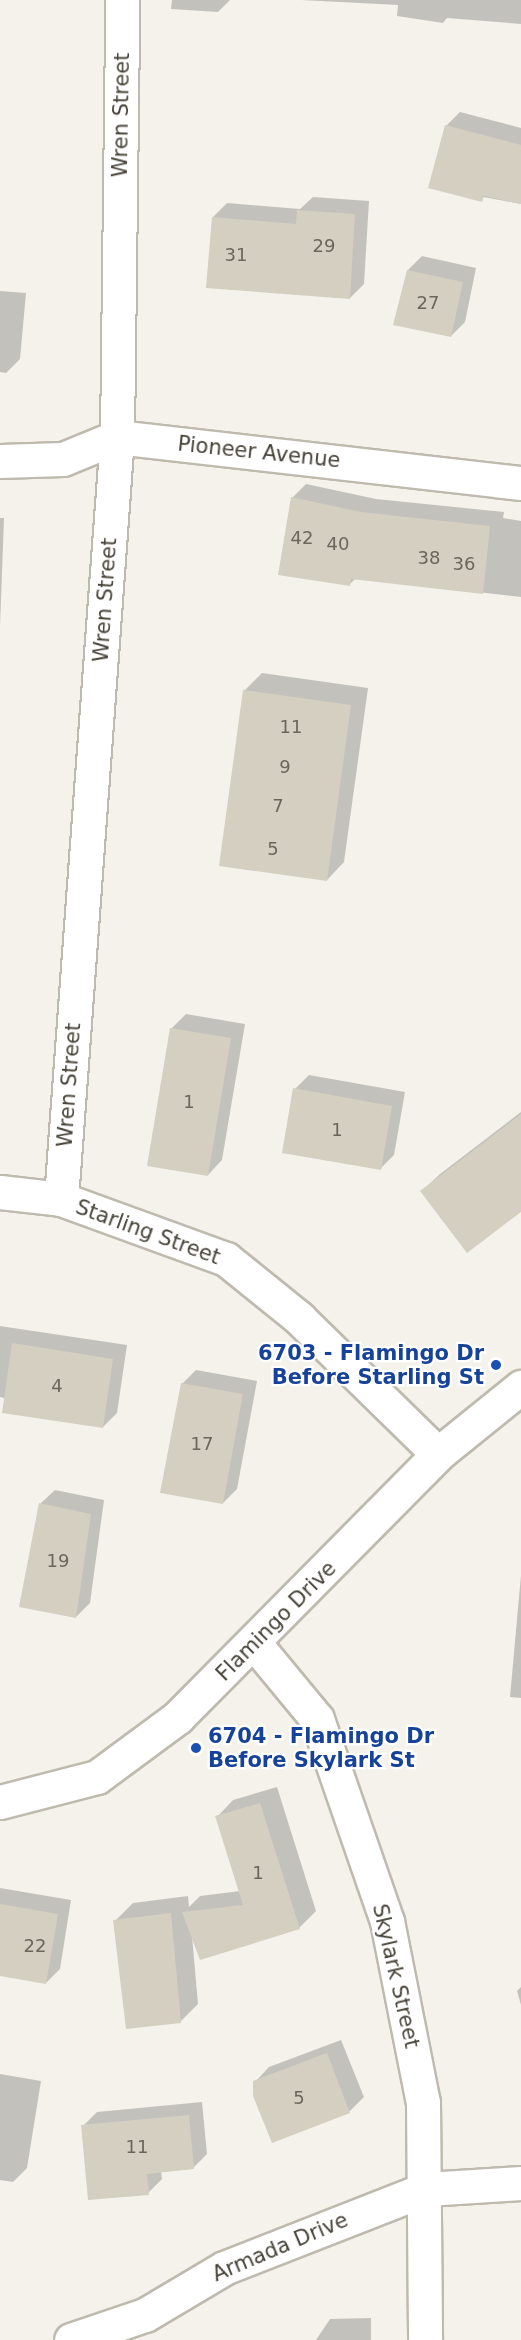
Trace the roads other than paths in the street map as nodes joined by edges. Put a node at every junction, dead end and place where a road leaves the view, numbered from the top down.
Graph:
1 (122, 0) edge
2 (117, 437) junction
3 (0, 461) edge
4 (521, 483) edge
5 (0, 1192) edge
6 (61, 1199) junction
7 (521, 1387) edge
8 (438, 1454) junction
9 (255, 1644) junction
10 (0, 1802) edge
11 (521, 2183) edge
12 (426, 2189) junction
13 (144, 2327) edge
14 (71, 2340) edge
15 (425, 2340) edge

1 - 2 street, Wren Street
2 - 3 street, Pioneer Avenue
2 - 4 street, Pioneer Avenue
2 - 6 street, Wren Street
5 - 6 street, Starling Street
6 - 8 street, Starling Street
7 - 8 street, Flamingo Drive
8 - 9 street, Flamingo Drive
9 - 10 street, Flamingo Drive
9 - 12 street, Skylark Street
11 - 12 street, Armada Drive
12 - 13 street, Armada Drive
12 - 15 street, Skylark Street
13 - 14 street, Armada Drive

